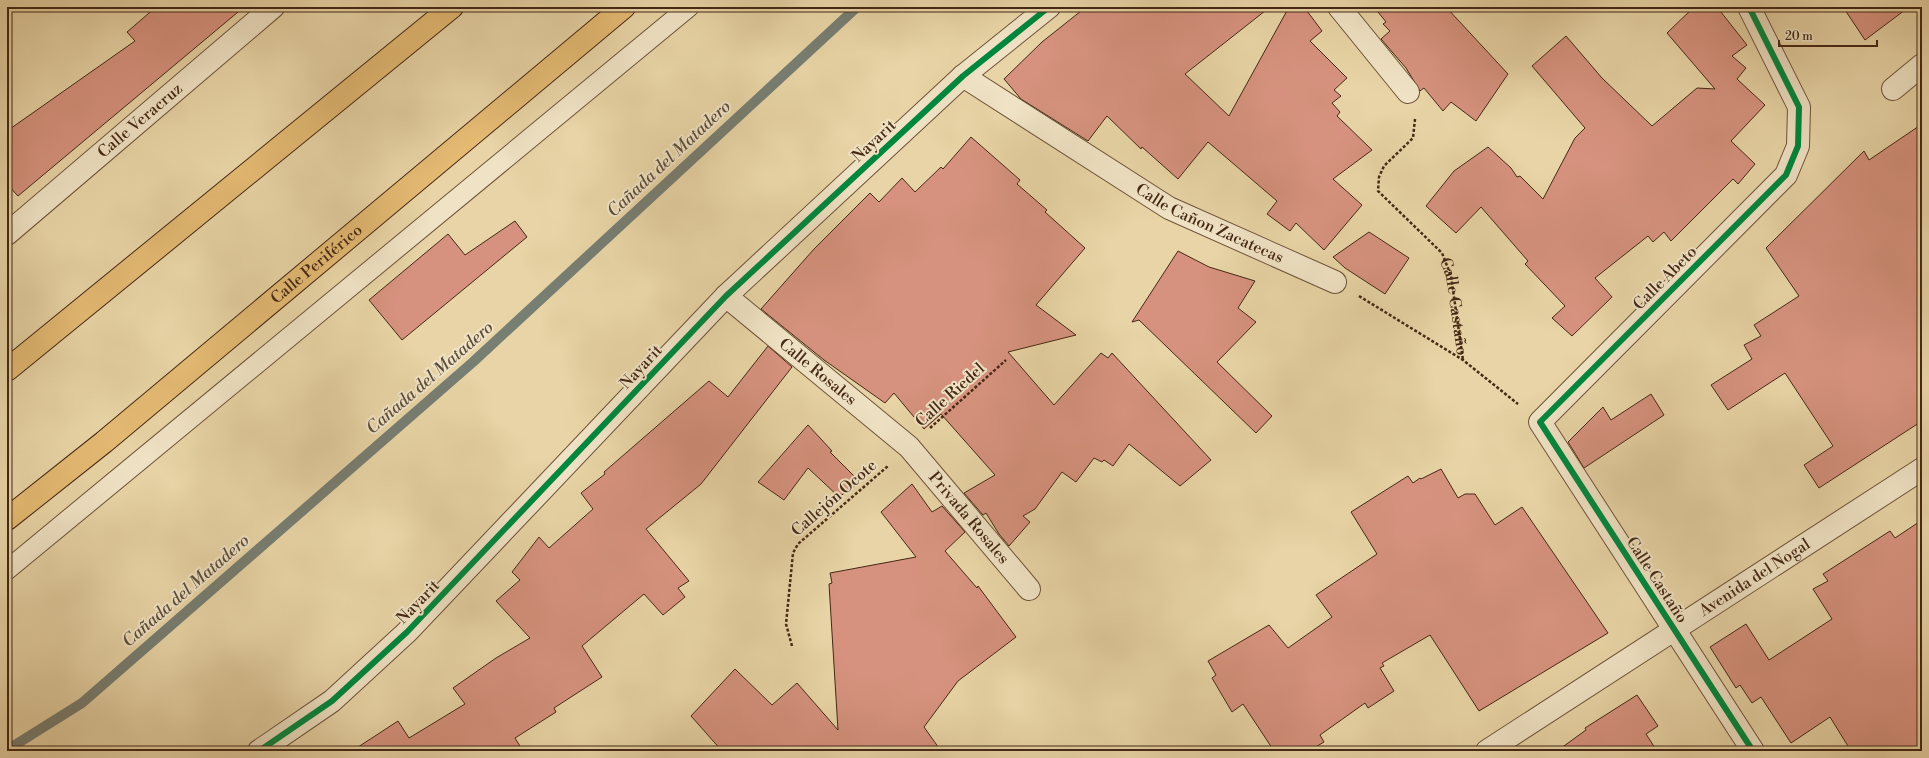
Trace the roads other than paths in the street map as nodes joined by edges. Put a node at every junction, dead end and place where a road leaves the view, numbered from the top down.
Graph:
1 (273, 7) edge
2 (452, 7) edge
3 (624, 7) edge
4 (688, 7) edge
5 (1049, 7) edge
6 (1339, 7) edge
7 (1749, 7) edge
8 (1922, 65) edge
9 (963, 76) junction
10 (1893, 89) dead end
11 (1408, 92) road end
12 (7, 234) edge
13 (1335, 282) road end
14 (726, 296) junction
15 (7, 370) edge
16 (1540, 422) joint
17 (910, 447) joint
18 (1922, 469) edge
19 (7, 519) edge
20 (7, 570) edge
21 (1028, 589) dead end
22 (1675, 631) junction
23 (259, 751) edge
24 (1487, 751) edge
25 (1752, 751) edge

1 - 12 street, Calle Veracruz
2 - 15 highway
3 - 19 highway, Calle Periférico
4 - 20 lane
5 - 9 street, Nayarit
6 - 11 street
7 - 16 street, Calle Abeto
8 - 10 street
9 - 13 street, Calle Cañon Zacatecas
9 - 14 street, Nayarit
14 - 17 street, Calle Rosales
14 - 23 street, Nayarit
16 - 22 street, Calle Castaño
17 - 21 street, Privada Rosales
18 - 22 street, Avenida del Nogal
22 - 24 street, Avenida del Nogal
22 - 25 street, Calle Castaño

